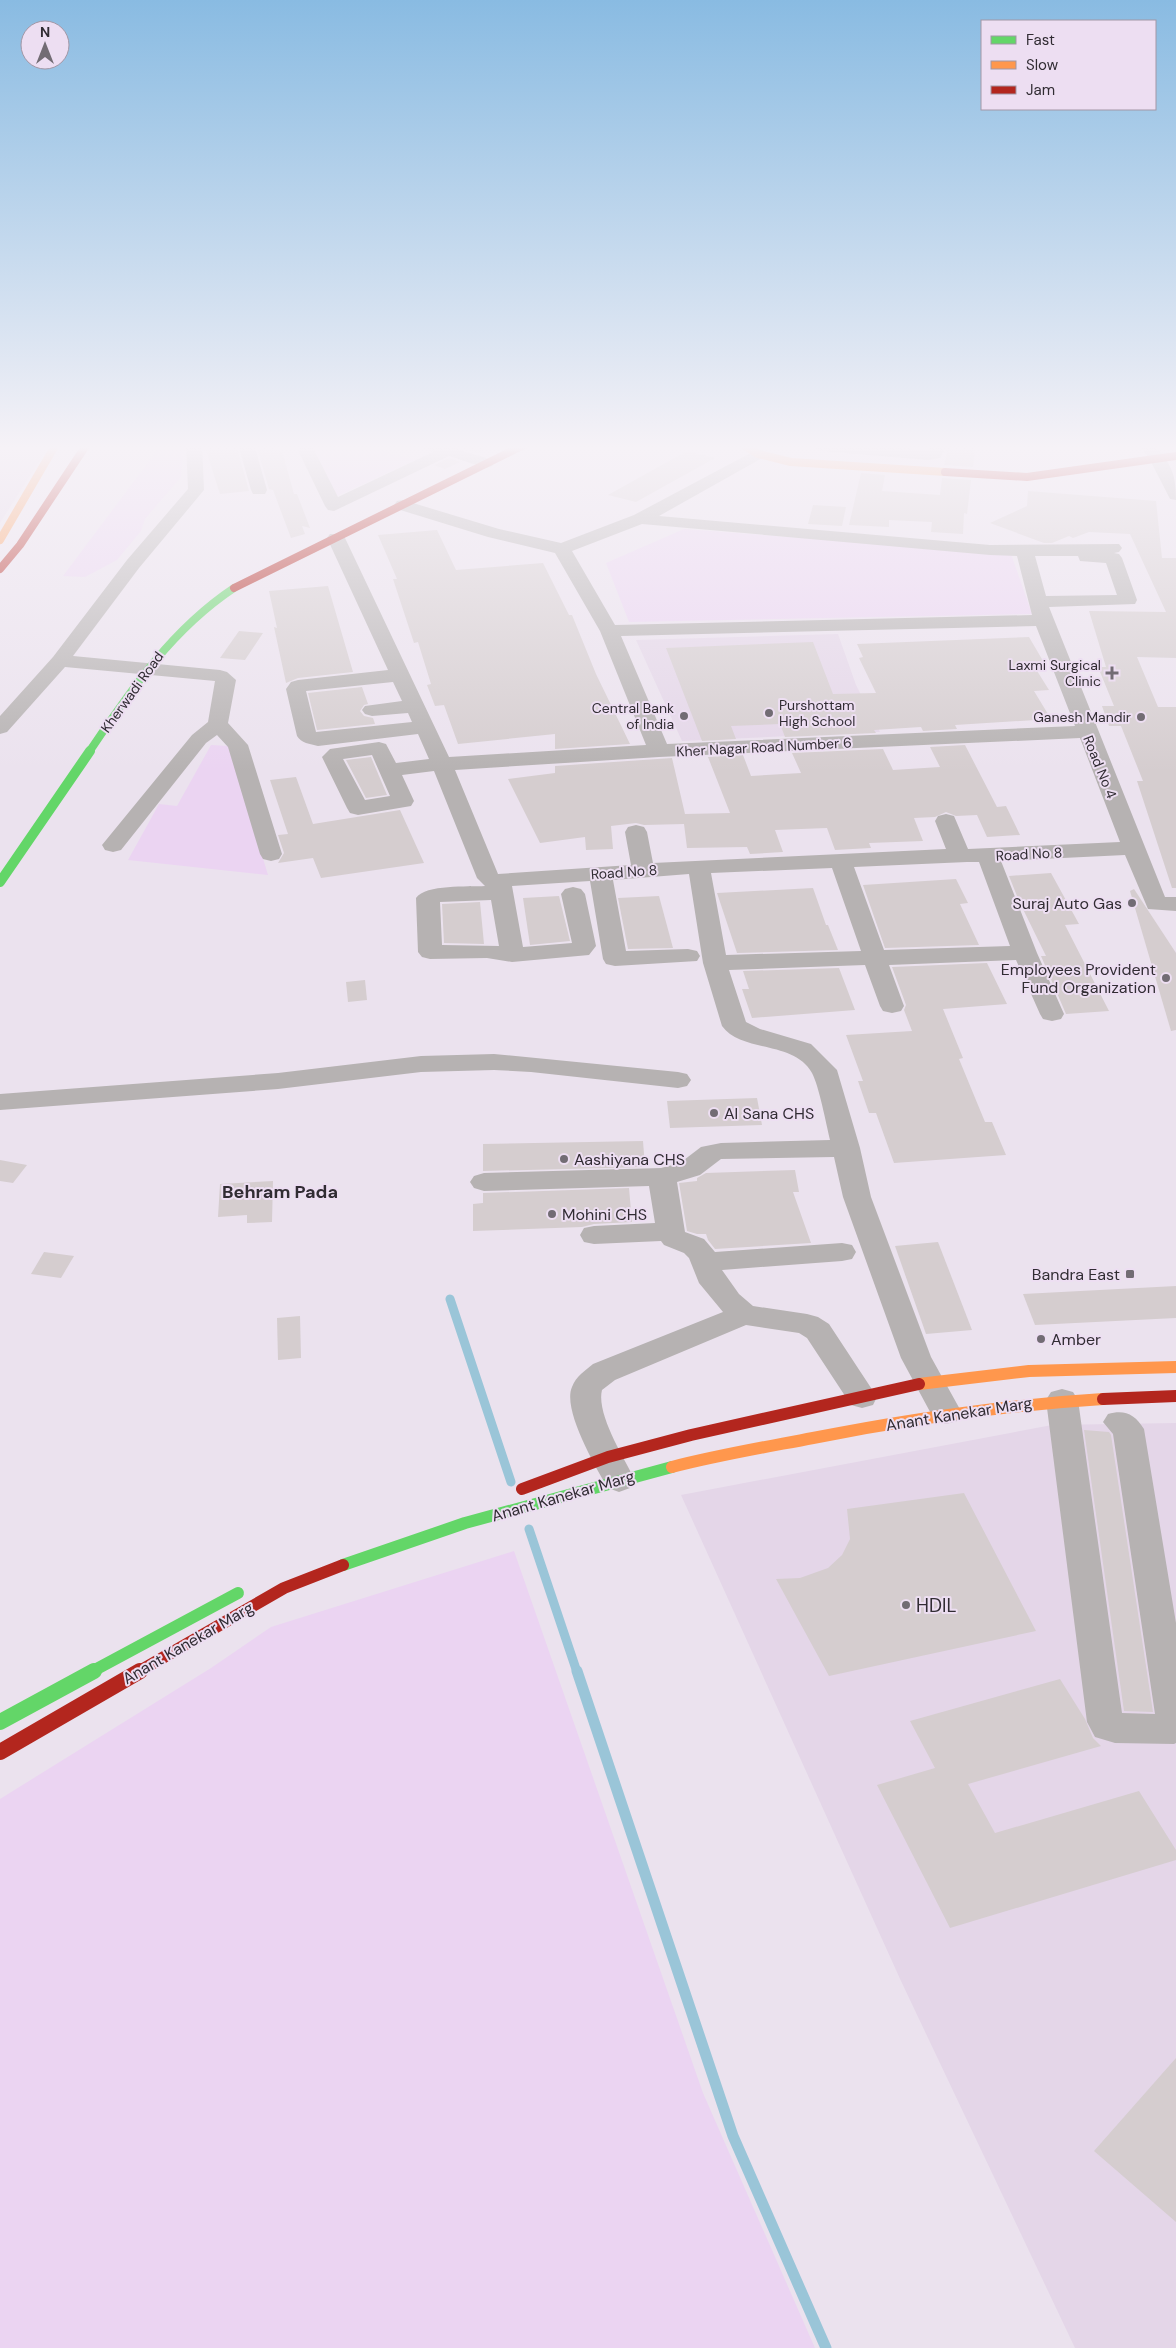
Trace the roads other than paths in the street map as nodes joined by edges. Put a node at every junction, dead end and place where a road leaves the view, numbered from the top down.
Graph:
1 (13, 554) edge
2 (142, 554) edge
3 (303, 554) edge
4 (343, 554) edge
5 (565, 554) edge
6 (1021, 554) edge
7 (1026, 554) junction
8 (1036, 554) edge
9 (0, 569) edge
10 (1040, 611) junction
11 (609, 631) junction
12 (60, 661) junction
13 (146, 669) junction
14 (400, 675) junction
15 (415, 706) junction
16 (372, 710) dead end
17 (218, 724) junction
18 (425, 727) junction
19 (0, 728) edge
20 (1086, 732) junction
21 (659, 751) junction
22 (442, 764) junction
23 (389, 770) dead end
24 (946, 821) dead end
25 (636, 832) dead end
26 (114, 846) dead end
27 (1134, 848) junction
28 (271, 854) dead end
29 (988, 856) junction
30 (960, 857) junction
31 (841, 862) junction
32 (699, 867) junction
33 (643, 870) junction
34 (600, 873) junction
35 (0, 882) edge
36 (501, 887) junction
37 (573, 894) dead end
38 (1176, 904) edge
39 (1025, 953) junction
40 (512, 955) junction
41 (688, 956) dead end
42 (875, 958) junction
43 (715, 963) junction
44 (892, 1006) dead end
45 (1052, 1014) dead end
46 (678, 1080) dead end
47 (0, 1102) edge
48 (846, 1148) junction
49 (662, 1177) junction
50 (484, 1182) dead end
51 (670, 1231) junction
52 (594, 1235) dead end
53 (842, 1252) dead end
54 (704, 1262) junction
55 (744, 1315) junction
56 (1176, 1367) edge
57 (930, 1381) junction
58 (862, 1396) junction
59 (1176, 1396) edge
60 (1062, 1400) junction
61 (946, 1413) junction
62 (1119, 1422) dead end
63 (696, 1447) junction
64 (614, 1469) junction
65 (511, 1492) dead end
66 (251, 1586) dead end
67 (0, 1722) edge
68 (0, 1752) edge

1 - 9 street
2 - 12 street
3 - 13 street, Kherwadi Road
4 - 14 street
5 - 11 street
6 - 7 street
7 - 8 street
7 - 10 street, Road No 4
7 - 10 street
10 - 11 street
10 - 20 street, Road No 4
11 - 21 street
12 - 13 street
12 - 19 street
13 - 17 street
13 - 35 street, Kherwadi Road
14 - 15 street
14 - 18 street
15 - 16 street
15 - 18 street
17 - 26 street
17 - 28 street
18 - 22 street
20 - 21 street, Kher Nagar Road Number 6
20 - 27 street, Road No 4
21 - 22 street, Kher Nagar Road Number 6
22 - 23 street, Kher Nagar Road Number 6
22 - 36 street
24 - 30 street
25 - 33 street
27 - 29 street, Road No 8
27 - 38 street, Road No 4
29 - 30 street, Road No 8
29 - 39 street
30 - 31 street, Road No 8
31 - 32 street, Road No 8
31 - 42 street
32 - 33 street, Road No 8
32 - 43 street
33 - 34 street, Road No 8
34 - 36 street, Road No 8
34 - 41 street
36 - 40 street
36 - 40 street, Road No 8
37 - 40 street
39 - 42 street
39 - 45 street
42 - 43 street
42 - 44 street
43 - 48 street
46 - 47 street
48 - 49 street
48 - 57 street
49 - 50 street
49 - 51 street
51 - 52 street
51 - 54 street
53 - 54 street
54 - 55 street
55 - 58 street
55 - 64 street
56 - 57 street, Anant Kanekar Marg
57 - 58 street, Anant Kanekar Marg
57 - 61 street
58 - 63 street, Anant Kanekar Marg
59 - 60 street, Anant Kanekar Marg
60 - 61 street, Anant Kanekar Marg
60 - 62 street
61 - 63 street, Anant Kanekar Marg
63 - 64 street, Anant Kanekar Marg
63 - 64 street, Anant Kanekar Marg
64 - 65 street, Anant Kanekar Marg
64 - 68 street, Anant Kanekar Marg
66 - 67 street, Anant Kanekar Marg

